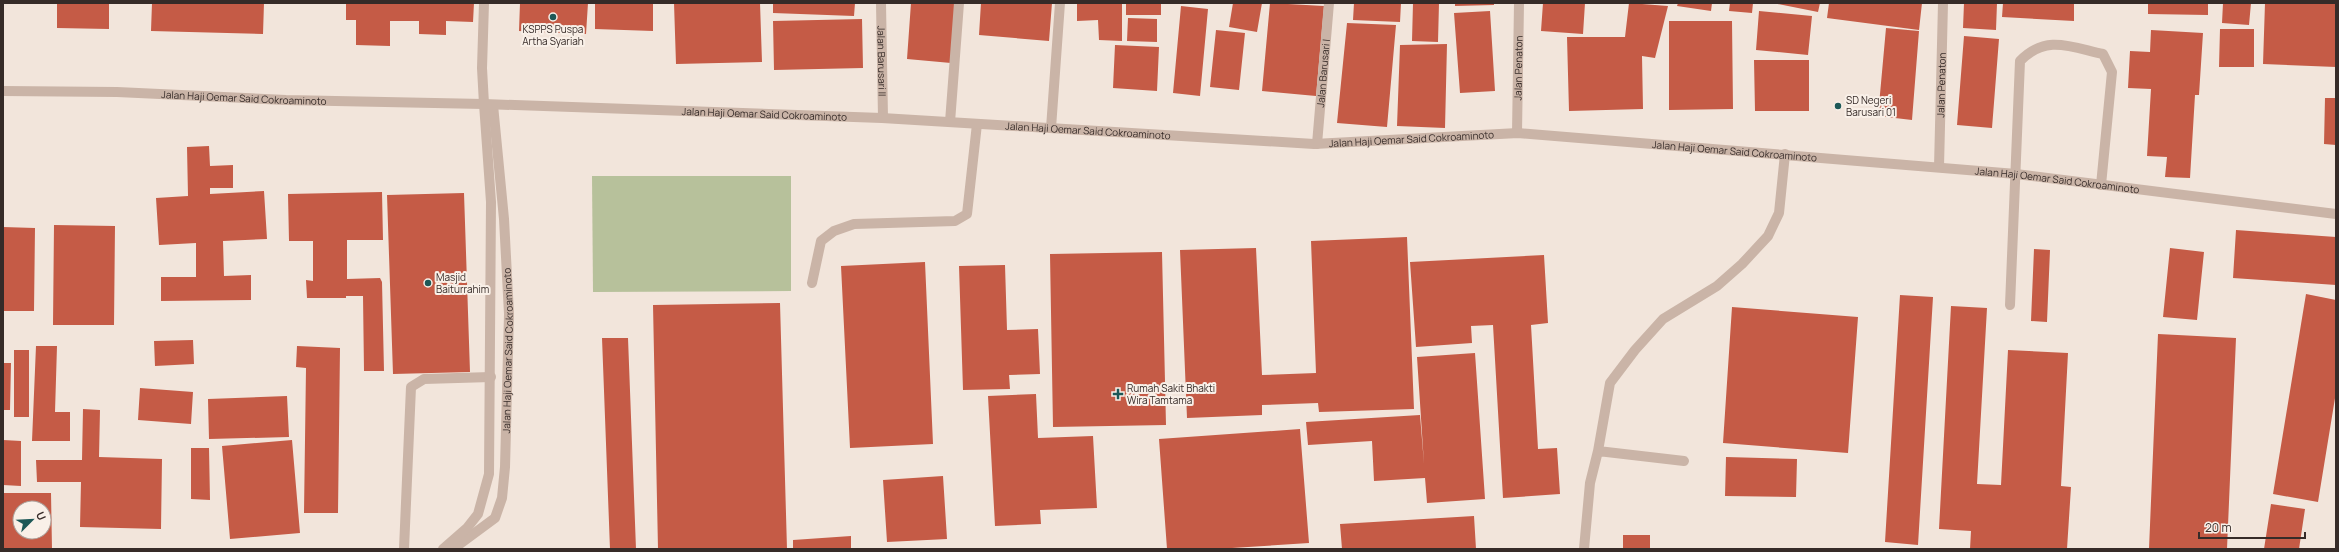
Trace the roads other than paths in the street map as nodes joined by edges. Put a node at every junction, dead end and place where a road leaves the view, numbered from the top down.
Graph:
1 (484, 3) edge
2 (881, 3) edge
3 (959, 3) edge
4 (1060, 3) edge
5 (1329, 3) edge
6 (1519, 3) edge
7 (1943, 3) edge
8 (3, 91) edge
9 (489, 105) junction
10 (883, 118) junction
11 (950, 122) junction
12 (977, 124) junction
13 (1050, 128) junction
14 (1517, 133) junction
15 (1316, 144) junction
16 (1785, 154) junction
17 (1939, 167) junction
18 (2016, 174) junction
19 (2101, 185) junction
20 (2336, 214) edge
21 (812, 283) dead end
22 (2010, 305) dead end
23 (491, 377) junction
24 (1598, 452) junction
25 (1684, 461) dead end
26 (404, 549) edge
27 (443, 549) edge
28 (453, 549) edge
29 (1584, 549) edge

1 - 9 street, Jalan Haji Oemar Said Cokroaminoto
2 - 10 street, Jalan Barusari II
3 - 11 street
4 - 13 street
5 - 15 street, Jalan Barusari I
6 - 14 street, Jalan Penaton
7 - 17 street, Jalan Penaton
8 - 9 street, Jalan Haji Oemar Said Cokroaminoto
9 - 10 street, Jalan Haji Oemar Said Cokroaminoto
9 - 23 street, Jalan Haji Oemar Said Cokroaminoto
9 - 28 street, Jalan Haji Oemar Said Cokroaminoto
10 - 11 street, Jalan Haji Oemar Said Cokroaminoto
11 - 12 street, Jalan Haji Oemar Said Cokroaminoto
12 - 13 street, Jalan Haji Oemar Said Cokroaminoto
12 - 21 street
13 - 15 street, Jalan Haji Oemar Said Cokroaminoto
14 - 15 street, Jalan Haji Oemar Said Cokroaminoto
14 - 16 street, Jalan Haji Oemar Said Cokroaminoto
16 - 17 street, Jalan Haji Oemar Said Cokroaminoto
16 - 24 street
17 - 18 street, Jalan Haji Oemar Said Cokroaminoto
18 - 19 street, Jalan Haji Oemar Said Cokroaminoto
18 - 19 street
18 - 22 street
19 - 20 street, Jalan Haji Oemar Said Cokroaminoto
23 - 26 street
23 - 27 street, Jalan Haji Oemar Said Cokroaminoto
24 - 25 street
24 - 29 street

